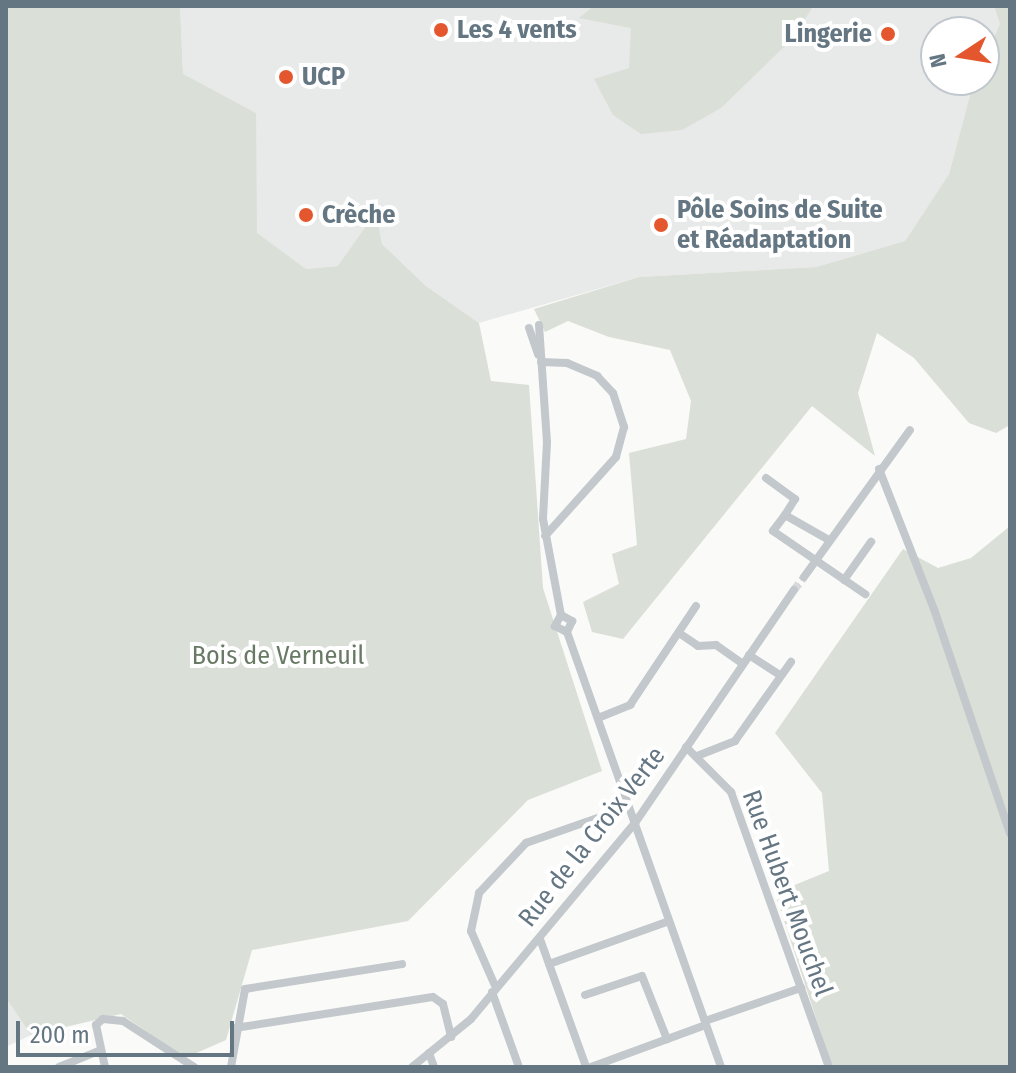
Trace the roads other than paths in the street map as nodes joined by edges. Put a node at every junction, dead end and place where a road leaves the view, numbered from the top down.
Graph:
1 (534, 326) dead end
2 (541, 362) junction
3 (910, 430) dead end
4 (879, 469) junction
5 (766, 478) dead end
6 (785, 515) junction
7 (545, 536) junction
8 (829, 540) junction
9 (871, 542) dead end
10 (815, 561) junction
11 (804, 577) tunnel mouth
12 (844, 580) junction
13 (794, 590) tunnel mouth
14 (865, 594) dead end
15 (696, 606) dead end
16 (679, 633) junction
17 (749, 655) junction
18 (791, 662) dead end
19 (743, 664) junction
20 (781, 676) junction
21 (598, 718) junction
22 (686, 747) junction
23 (697, 756) junction
24 (629, 807) junction
25 (635, 823) junction
26 (1010, 833) edge
27 (669, 921) junction
28 (540, 939) junction
29 (402, 964) dead end
30 (549, 964) junction
31 (801, 988) junction
32 (494, 990) junction
33 (585, 995) dead end
34 (706, 1023) junction
35 (235, 1028) junction
36 (451, 1037) junction
37 (667, 1039) junction
38 (101, 1050) junction
39 (429, 1053) junction
40 (59, 1067) edge
41 (105, 1067) edge
42 (194, 1067) edge
43 (231, 1067) edge
44 (412, 1067) edge
45 (434, 1067) edge
46 (519, 1067) edge
47 (589, 1067) edge
48 (721, 1067) edge
49 (829, 1067) edge

1 - 2 street
2 - 7 street
2 - 7 street
3 - 4 street
4 - 8 street
4 - 26 street
5 - 6 street
6 - 8 street
6 - 10 street
7 - 21 street
8 - 10 street
9 - 12 street
10 - 11 street
10 - 12 street
12 - 14 street
13 - 17 street, Rue de la Croix Verte
15 - 16 street
16 - 19 street
16 - 21 street
17 - 19 street, Rue de la Croix Verte
17 - 20 street
18 - 20 street
19 - 22 street, Rue de la Croix Verte
20 - 23 street
21 - 24 street
22 - 23 street, Rue Hubert Mouchel
22 - 25 street, Rue de la Croix Verte
23 - 31 street, Rue Hubert Mouchel
24 - 25 street
24 - 32 street
25 - 27 street
25 - 28 street, Rue de la Croix Verte
27 - 30 street
27 - 34 street
28 - 30 street
28 - 32 street, Rue de la Croix Verte
29 - 35 street
30 - 47 street
31 - 34 street
31 - 49 street, Rue Hubert Mouchel
32 - 36 street, Rue de la Croix Verte
32 - 46 street
33 - 37 street
34 - 37 street
34 - 48 street
35 - 36 street
35 - 43 street
36 - 39 street, Rue de la Croix Verte
37 - 47 street
38 - 40 street
38 - 41 street
38 - 42 street
39 - 44 street, Rue de la Croix Verte
39 - 45 street

